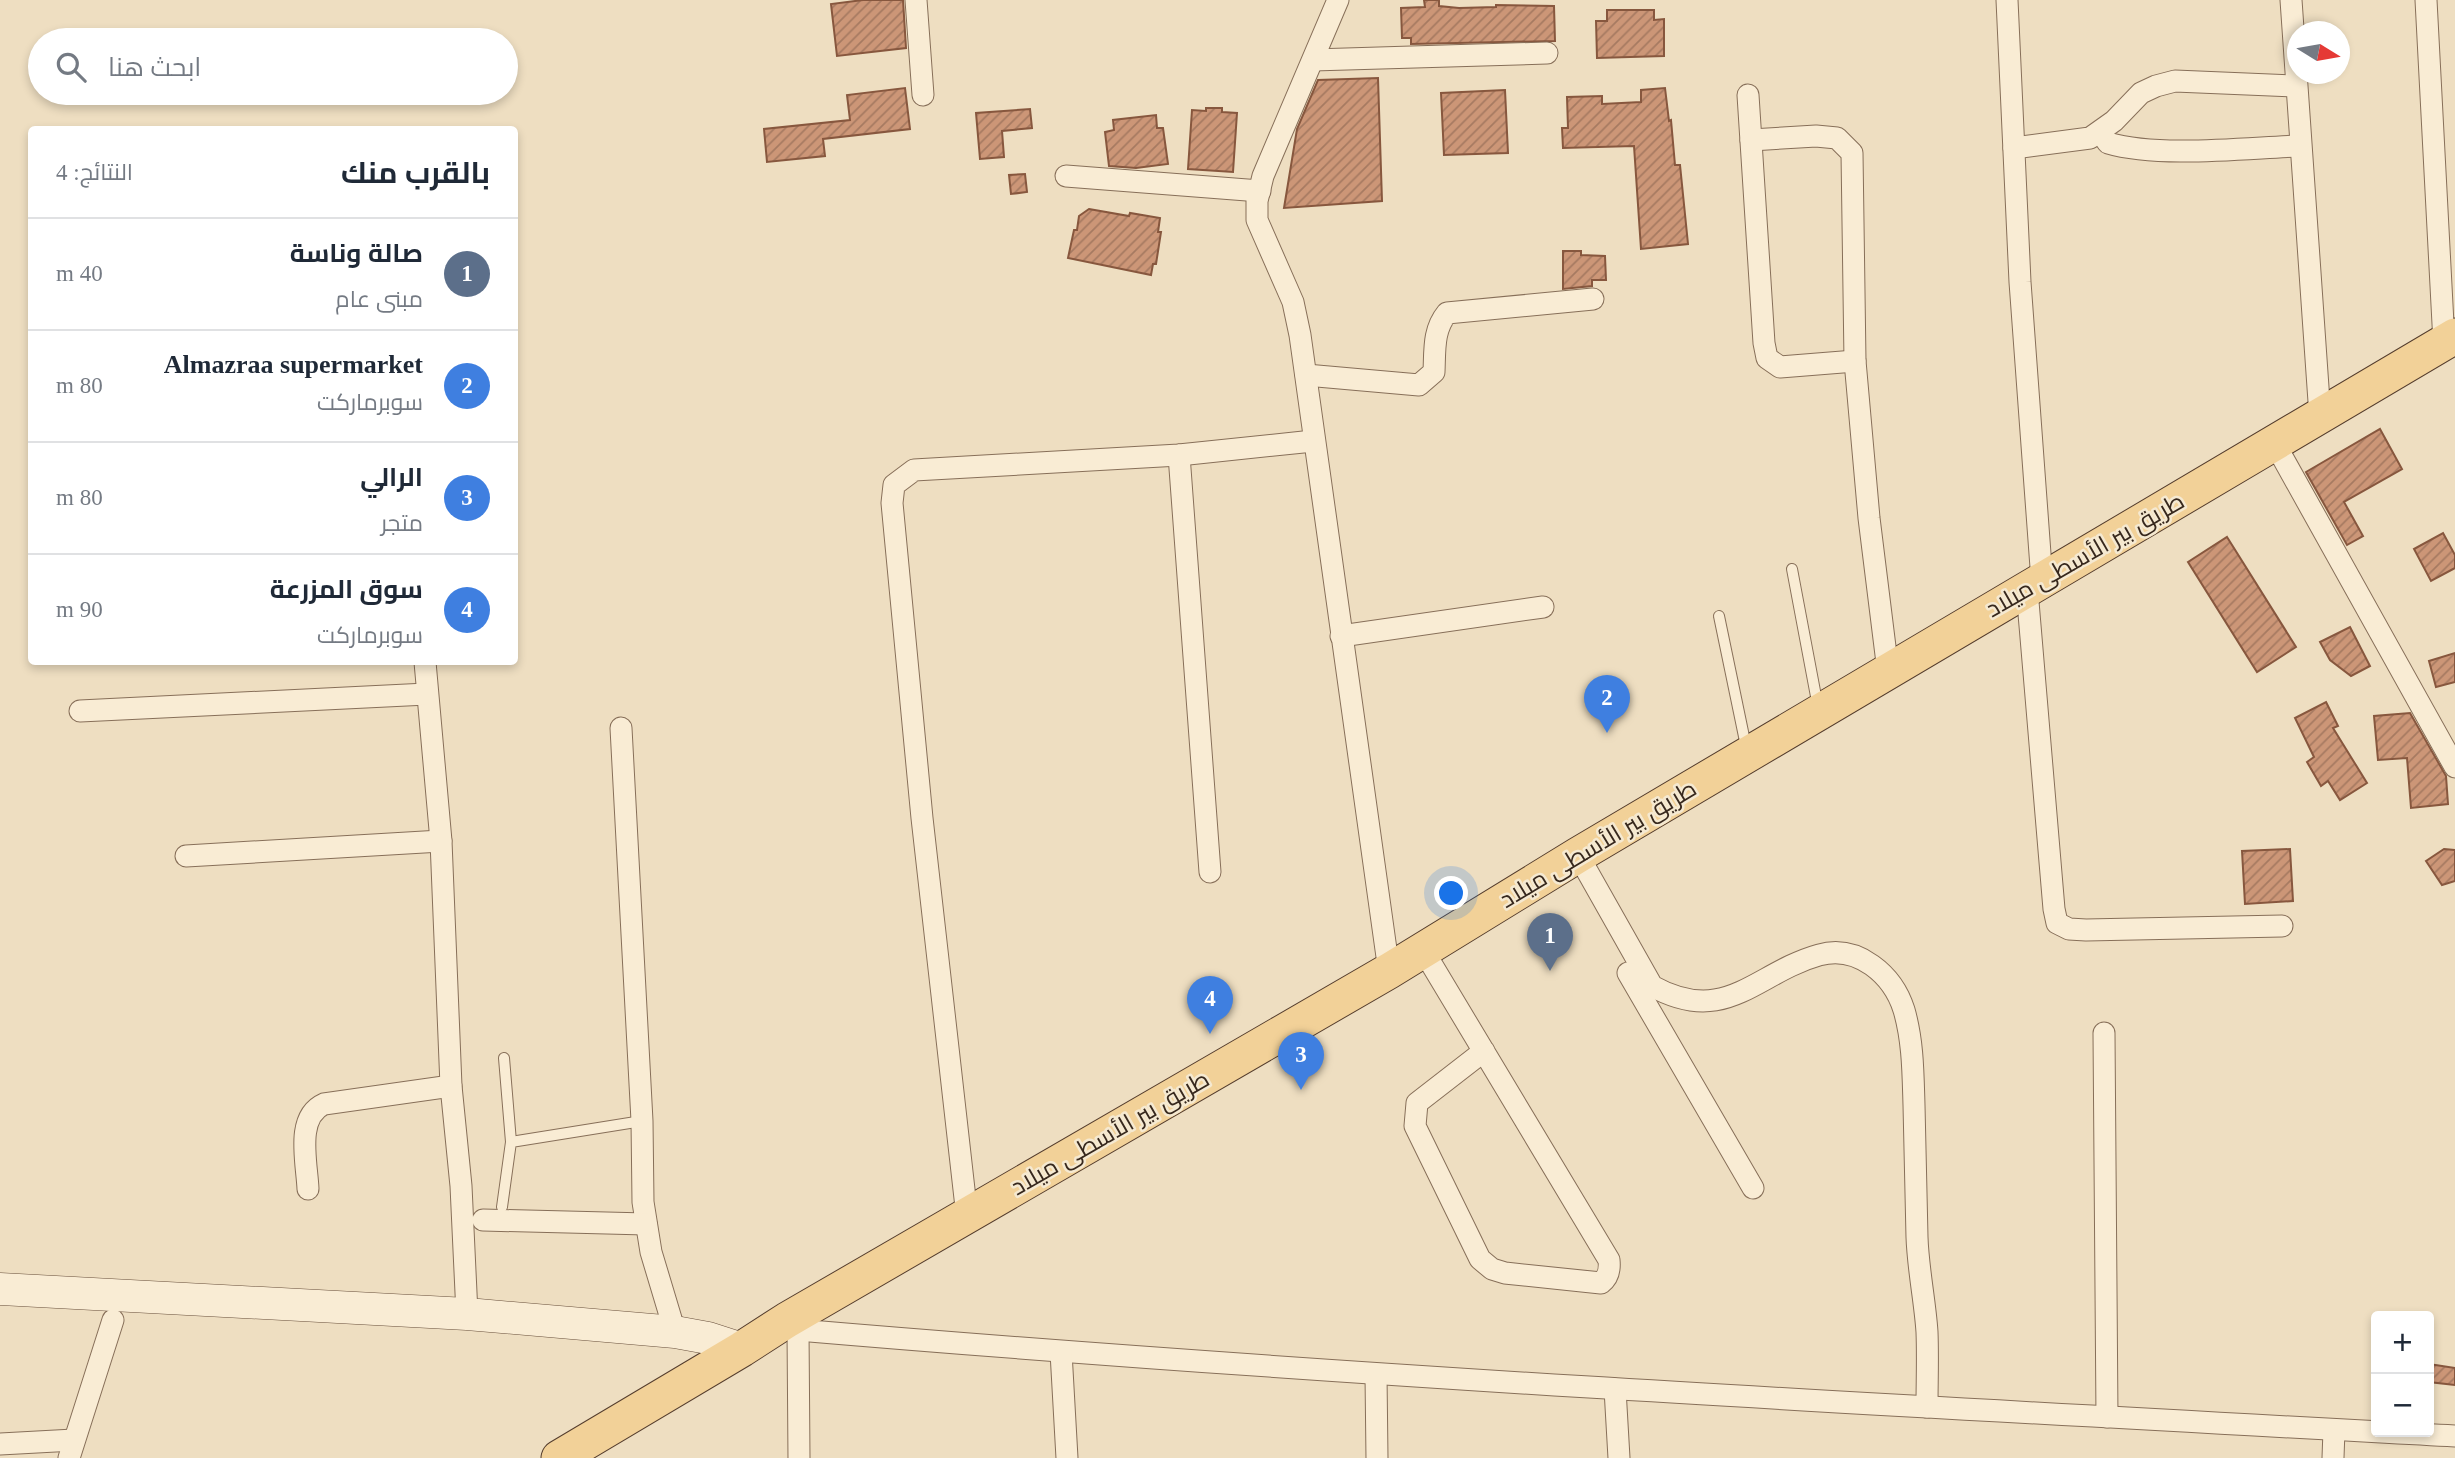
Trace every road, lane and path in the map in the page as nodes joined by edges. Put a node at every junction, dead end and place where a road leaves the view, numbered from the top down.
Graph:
1 (916, 0) edge
2 (1338, 0) edge
3 (2007, 0) edge
4 (2291, 0) edge
5 (2426, 0) edge
6 (1547, 53) dead end
7 (1313, 60) junction
8 (2296, 86) junction
9 (923, 95) dead end
10 (1748, 95) dead end
11 (2101, 133) junction
12 (1751, 140) junction
13 (2300, 146) junction
14 (2014, 148) junction
15 (1066, 176) dead end
16 (1260, 191) junction
17 (1593, 299) dead end
18 (2449, 340) edge
19 (1855, 361) junction
20 (1306, 376) junction
21 (2320, 416) junction
22 (1313, 441) junction
23 (2275, 444) junction
24 (1179, 455) junction
25 (1792, 569) dead end
26 (2034, 586) junction
27 (1543, 607) dead end
28 (1719, 616) dead end
29 (1341, 636) junction
30 (425, 665) edge
31 (1888, 671) junction
32 (428, 694) junction
33 (80, 711) dead end
34 (1819, 712) junction
35 (621, 728) dead end
36 (1748, 754) junction
37 (2455, 766) edge
38 (442, 841) junction
39 (1578, 855) junction
40 (186, 856) dead end
41 (1210, 872) dead end
42 (1604, 904) junction
43 (2282, 926) dead end
44 (1423, 950) junction
45 (1390, 971) junction
46 (2104, 1033) dead end
47 (1484, 1051) junction
48 (504, 1058) dead end
49 (452, 1086) junction
50 (642, 1121) junction
51 (511, 1142) junction
52 (1753, 1188) dead end
53 (308, 1189) dead end
54 (502, 1207) dead end
55 (967, 1216) junction
56 (483, 1220) dead end
57 (646, 1224) junction
58 (0, 1289) edge
59 (467, 1314) junction
60 (113, 1320) dead end
61 (792, 1325) junction
62 (675, 1332) junction
63 (742, 1349) junction
64 (1060, 1352) junction
65 (1376, 1375) junction
66 (1615, 1389) junction
67 (1927, 1407) junction
68 (2107, 1417) junction
69 (2334, 1430) junction
70 (2455, 1436) edge
71 (0, 1444) edge
72 (71, 1449) edge
73 (559, 1458) edge
74 (799, 1458) edge
75 (1067, 1458) edge
76 (1377, 1458) edge
77 (1619, 1458) edge
78 (2333, 1458) edge

1 - 9 street
2 - 7 street
3 - 14 street
4 - 8 street
5 - 18 street
6 - 7 street
7 - 16 street
8 - 11 street
8 - 13 street
10 - 12 street
11 - 13 street
11 - 14 street
12 - 19 street
12 - 19 street
13 - 21 street
14 - 26 street
15 - 16 street
16 - 20 street
17 - 20 street
18 - 21 main road, طريق بير الأسطى ميلاد
19 - 31 street
20 - 22 street
21 - 23 main road, طريق بير الأسطى ميلاد
22 - 24 street
22 - 29 street
23 - 26 main road, طريق بير الأسطى ميلاد
23 - 37 street
24 - 41 street
24 - 55 street
25 - 34 lane
26 - 31 main road, طريق بير الأسطى ميلاد
26 - 43 street
27 - 29 street
28 - 36 lane
29 - 45 street
30 - 32 street
31 - 34 main road, طريق بير الأسطى ميلاد
32 - 33 street
32 - 38 street
34 - 36 main road, طريق بير الأسطى ميلاد
35 - 50 street
36 - 39 main road, طريق بير الأسطى ميلاد
38 - 40 street
38 - 49 street
39 - 42 street
39 - 44 main road, طريق بير الأسطى ميلاد
42 - 52 street
42 - 67 street
44 - 45 main road, طريق بير الأسطى ميلاد
44 - 47 street
45 - 55 main road, طريق بير الأسطى ميلاد
46 - 68 street
47 - 47 street
48 - 51 lane
49 - 53 street
49 - 59 street
50 - 51 lane
50 - 57 street
51 - 54 lane
55 - 61 main road, طريق بير الأسطى ميلاد
56 - 57 street
57 - 62 street
58 - 59 main road
59 - 62 main road
60 - 72 street
61 - 63 main road, طريق بير الأسطى ميلاد
61 - 64 street
61 - 74 street
62 - 63 main road
63 - 73 main road, طريق بير الأسطى ميلاد
64 - 65 street
64 - 75 street
65 - 66 street
65 - 76 street
66 - 67 street
66 - 77 street
67 - 68 street
68 - 69 street
69 - 70 street
69 - 78 street
71 - 72 street

